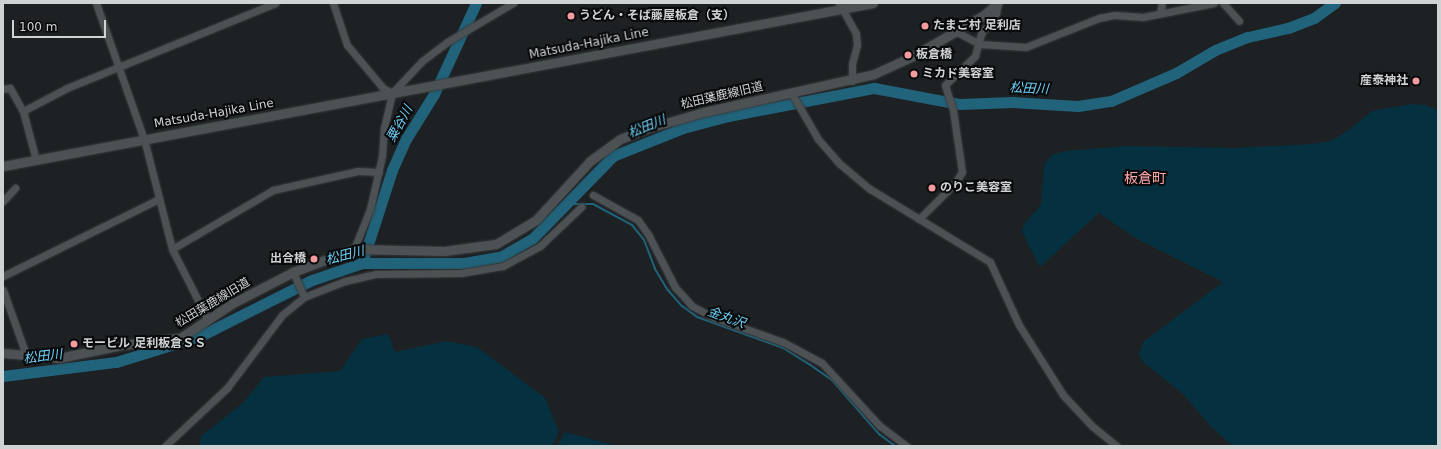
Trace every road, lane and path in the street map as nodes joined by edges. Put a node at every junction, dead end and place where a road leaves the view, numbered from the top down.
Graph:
1 (96, 3) edge
2 (275, 3) edge
3 (333, 3) edge
4 (513, 3) edge
5 (873, 3) edge
6 (998, 3) edge
7 (1162, 3) edge
8 (1214, 3) edge
9 (1223, 3) edge
10 (841, 6) edge
11 (1160, 13) junction
12 (1239, 21) dead end
13 (955, 31) junction
14 (979, 44) junction
15 (119, 67) junction
16 (852, 81) junction
17 (3, 89) edge
18 (392, 93) junction
19 (792, 94) junction
20 (23, 111) junction
21 (144, 139) junction
22 (36, 160) junction
23 (3, 166) edge
24 (379, 172) junction
25 (15, 188) dead end
26 (593, 195) dead end
27 (158, 199) junction
28 (3, 201) edge
29 (581, 207) dead end
30 (919, 219) junction
31 (172, 249) junction
32 (356, 249) junction
33 (294, 274) junction
34 (3, 276) edge
35 (3, 290) edge
36 (303, 295) junction
37 (208, 320) junction
38 (3, 353) edge
39 (24, 356) junction
40 (165, 446) edge
41 (907, 446) edge
42 (1117, 446) edge

1 - 15 street
2 - 15 street
3 - 18 street
4 - 18 street
5 - 10 street, Matsuda-Hajika Line
6 - 13 street, 松田葉鹿線旧道
6 - 14 street
7 - 11 street
8 - 11 street
9 - 12 street
10 - 16 street
10 - 18 street, Matsuda-Hajika Line
11 - 14 street
13 - 14 street
13 - 16 street, 松田葉鹿線旧道
14 - 30 street
15 - 20 street
15 - 21 street
16 - 19 street, 松田葉鹿線旧道
17 - 20 street
18 - 21 street, Matsuda-Hajika Line
18 - 24 street
19 - 30 street
19 - 32 street, 松田葉鹿線旧道
20 - 22 street
21 - 22 street, Matsuda-Hajika Line
21 - 27 street
22 - 23 street, Matsuda-Hajika Line
24 - 31 street
24 - 32 street
25 - 28 street
26 - 41 street
27 - 31 street
27 - 34 street
29 - 36 street
30 - 42 street
31 - 37 street
32 - 33 street, 松田葉鹿線旧道
33 - 36 street
33 - 37 street, 松田葉鹿線旧道
35 - 39 street
36 - 40 street
37 - 39 street, 松田葉鹿線旧道
38 - 39 street, 松田葉鹿線旧道

